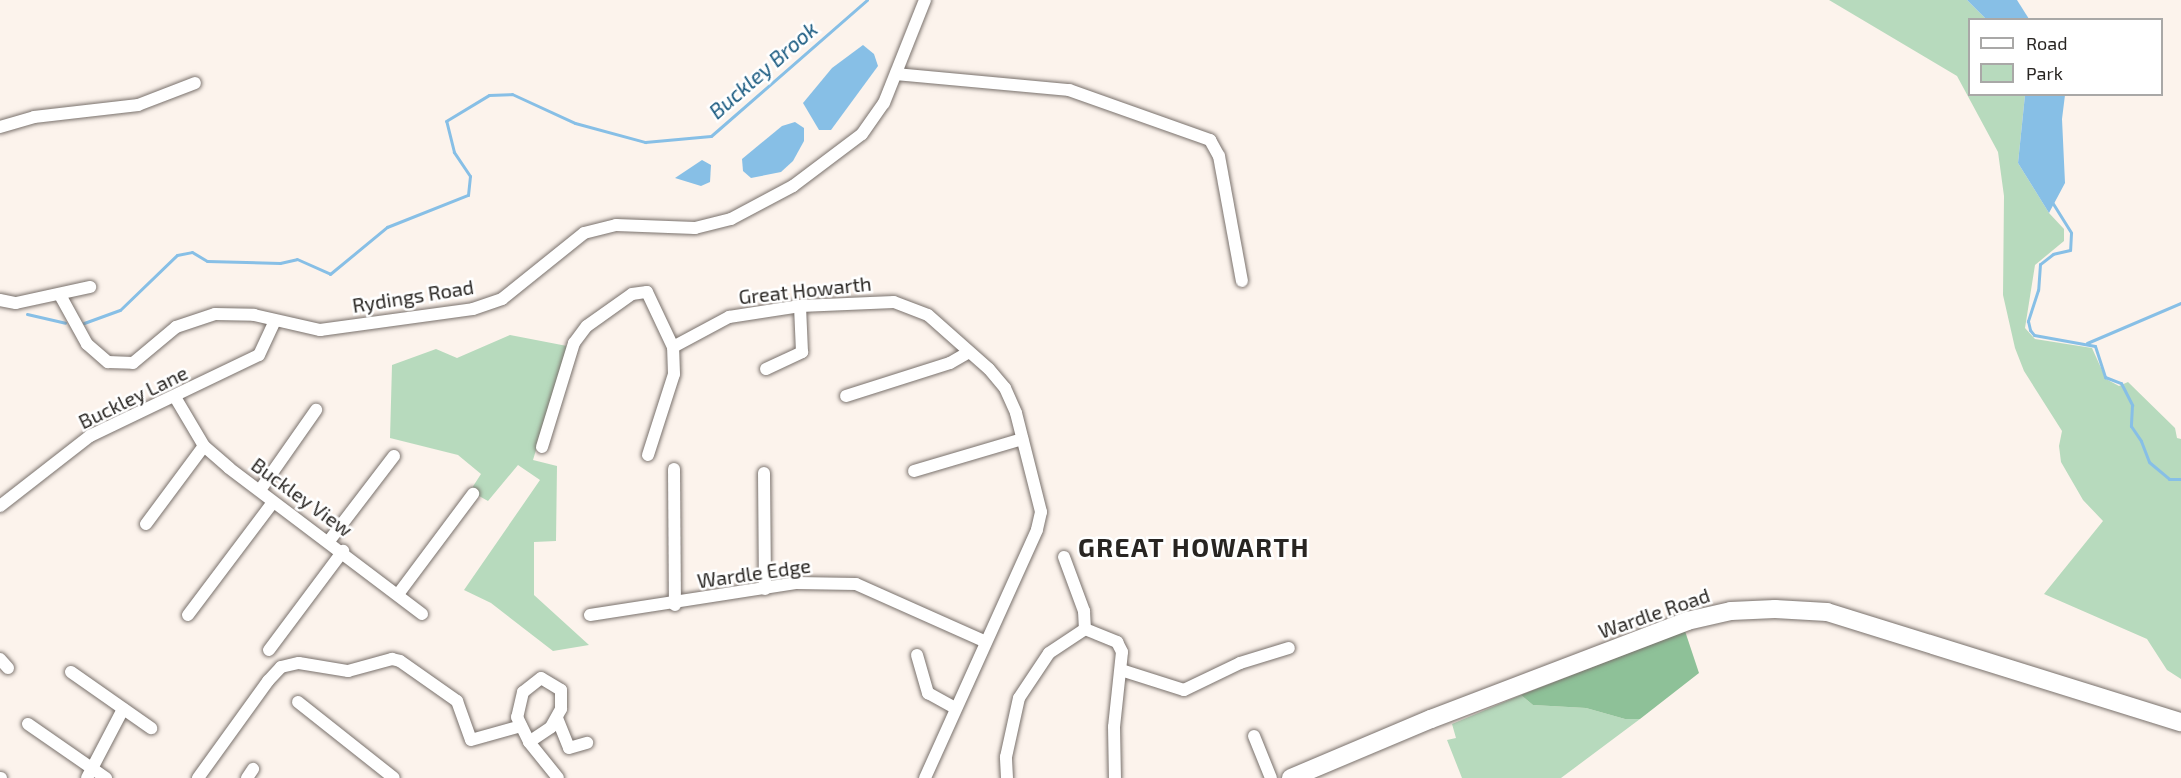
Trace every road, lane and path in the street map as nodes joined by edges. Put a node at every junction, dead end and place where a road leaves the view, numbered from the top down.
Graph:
1 (925, 0) edge
2 (896, 74) junction
3 (195, 83) dead end
4 (0, 127) edge
5 (1242, 281) dead end
6 (90, 287) dead end
7 (60, 295) junction
8 (0, 300) edge
9 (800, 306) junction
10 (275, 321) junction
11 (673, 347) junction
12 (969, 352) junction
13 (766, 369) dead end
14 (846, 396) dead end
15 (176, 397) junction
16 (316, 410) dead end
17 (1022, 439) junction
18 (204, 446) junction
19 (542, 447) dead end
20 (648, 455) dead end
21 (394, 456) dead end
22 (674, 469) dead end
23 (915, 471) dead end
24 (764, 473) dead end
25 (260, 490) junction
26 (473, 494) dead end
27 (273, 502) junction
28 (0, 506) edge
29 (146, 524) dead end
30 (329, 541) junction
31 (343, 551) junction
32 (1064, 557) dead end
33 (765, 589) junction
34 (399, 593) junction
35 (675, 605) junction
36 (422, 614) dead end
37 (188, 615) dead end
38 (590, 615) dead end
39 (1085, 629) junction
40 (984, 641) junction
41 (1289, 648) dead end
42 (269, 650) dead end
43 (916, 655) dead end
44 (1121, 670) junction
45 (71, 672) dead end
46 (298, 702) dead end
47 (123, 708) junction
48 (955, 708) junction
49 (556, 718) junction
50 (2181, 722) edge
51 (28, 723) dead end
52 (521, 726) junction
53 (151, 728) dead end
54 (1254, 736) dead end
55 (529, 742) junction
56 (587, 743) dead end
57 (89, 773) edge
58 (106, 778) edge
59 (198, 778) edge
60 (394, 778) edge
61 (558, 778) edge
62 (925, 778) edge
63 (1007, 778) edge
64 (1115, 778) edge
65 (1271, 778) edge
66 (1291, 778) edge

1 - 2 street, Rydings Road
2 - 5 street
2 - 10 street, Rydings Road
3 - 4 street
6 - 7 street
7 - 8 street
7 - 10 street, Rydings Road
9 - 11 street, Great Howarth
9 - 12 street, Great Howarth
9 - 13 street
10 - 15 street, Buckley Lane
11 - 19 street
11 - 20 street
12 - 14 street
12 - 17 street, Great Howarth
15 - 18 street, Buckley View
15 - 28 street, Buckley Lane
16 - 25 street
17 - 23 street
17 - 40 street, Great Howarth
18 - 25 street, Buckley View
18 - 29 street
21 - 30 street
22 - 35 street
24 - 33 street
25 - 27 street, Buckley View
26 - 34 street
27 - 30 street, Buckley View
27 - 37 street
30 - 31 street, Buckley View
31 - 34 street, Buckley View
31 - 42 street
32 - 39 street
33 - 35 street, Wardle Edge
33 - 40 street, Wardle Edge
34 - 36 street, Buckley View
35 - 38 street, Wardle Edge
39 - 44 street
39 - 63 street
40 - 48 street, Great Howarth
41 - 44 street
43 - 48 street
44 - 64 street
45 - 47 street
46 - 60 street
47 - 53 street
47 - 57 street
48 - 62 street, Great Howarth
49 - 52 street
49 - 55 street
49 - 56 street
50 - 66 street, Wardle Road
51 - 57 street
52 - 55 street
52 - 59 street
54 - 65 street
55 - 61 street
57 - 58 street

